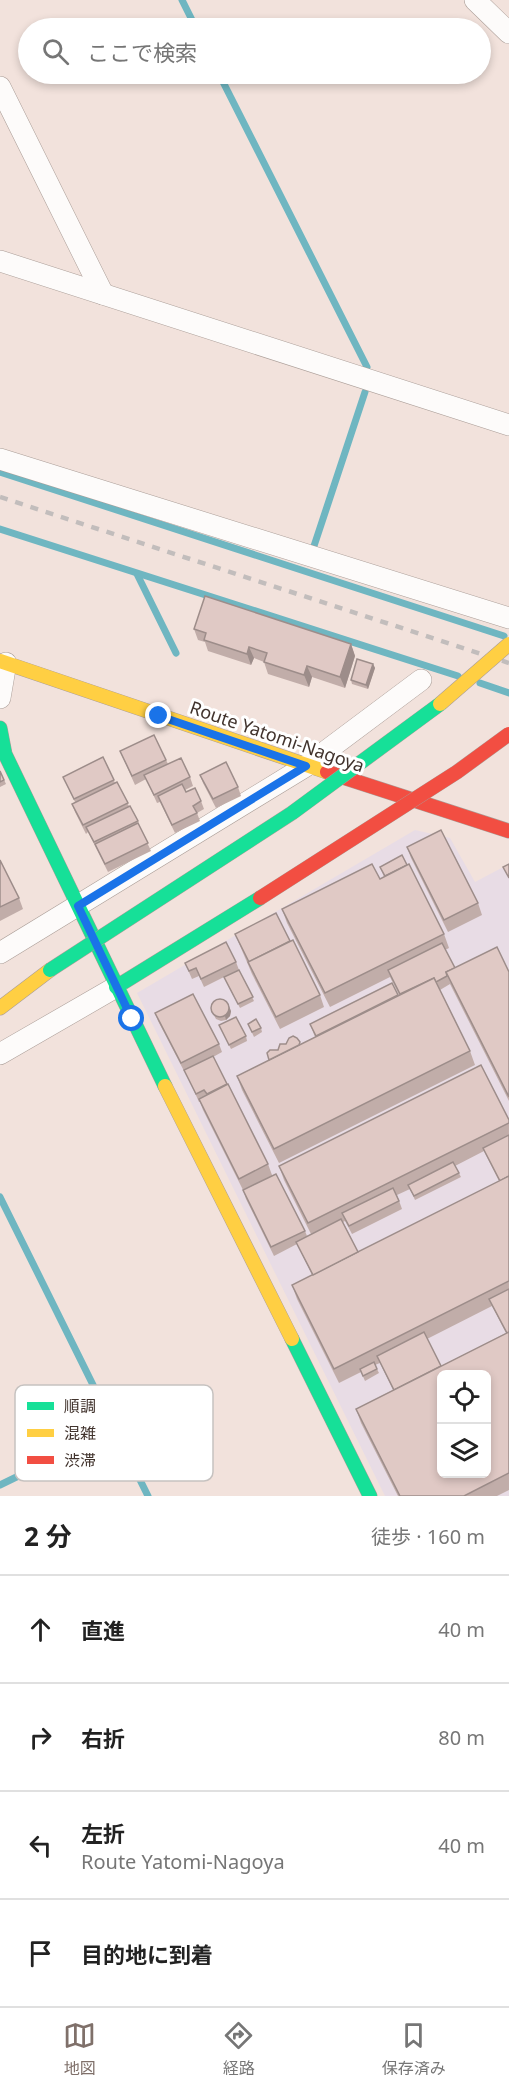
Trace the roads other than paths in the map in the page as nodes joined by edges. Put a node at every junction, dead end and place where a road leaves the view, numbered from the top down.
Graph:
1 (475, 0) edge
2 (509, 33) edge
3 (0, 87) edge
4 (0, 261) edge
5 (103, 294) junction
6 (509, 425) edge
7 (0, 459) edge
8 (508, 615) edge
9 (509, 644) edge
10 (3, 662) edge
11 (421, 680) dead end
12 (0, 698) edge
13 (0, 728) edge
14 (509, 734) edge
15 (306, 766) junction
16 (509, 831) edge
17 (78, 906) junction
18 (0, 953) edge
19 (50, 970) junction
20 (116, 987) junction
21 (0, 995) edge
22 (0, 1008) edge
23 (0, 1054) edge
24 (370, 1496) edge

1 - 2 street
3 - 5 street
4 - 5 street
5 - 6 street
7 - 8 street
9 - 19 main road, bridge
10 - 12 street
10 - 15 main road, Route Yatomi-Nagoya
11 - 15 street
13 - 17 main road
14 - 20 main road, bridge
15 - 16 main road, Route Yatomi-Nagoya
15 - 17 street
17 - 18 street
17 - 20 main road
19 - 21 main road
19 - 22 main road
20 - 23 street
20 - 24 main road

